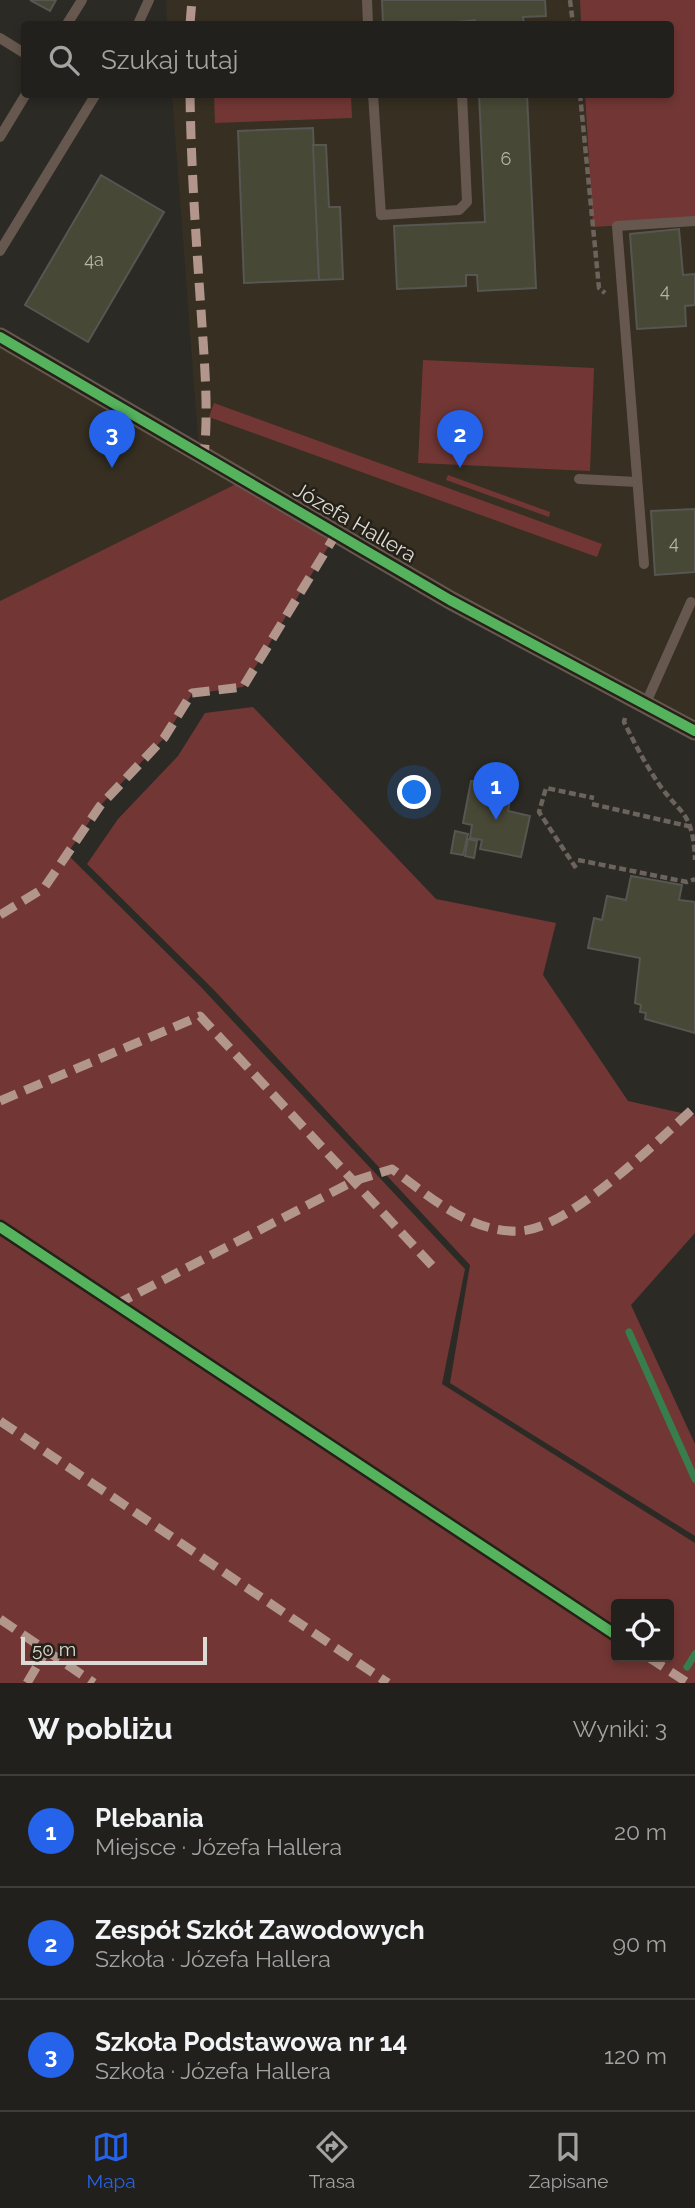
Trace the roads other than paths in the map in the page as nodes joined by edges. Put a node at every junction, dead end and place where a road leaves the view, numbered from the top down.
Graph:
1 (82, 0) edge
2 (149, 0) edge
3 (367, 0) edge
4 (69, 21) edge
5 (139, 21) edge
6 (368, 21) edge
7 (0, 38) edge
8 (21, 51) edge
9 (24, 98) edge
10 (94, 98) edge
11 (373, 98) edge
12 (462, 98) edge
13 (0, 137) edge
14 (695, 221) edge
15 (0, 251) edge
16 (0, 337) edge
17 (579, 479) dead end
18 (637, 482) junction
19 (643, 564) dead end
20 (691, 602) dead end
21 (644, 705) junction
22 (695, 731) edge

1 - 4 lane
2 - 5 lane
3 - 6 lane
7 - 8 lane
9 - 13 lane
10 - 15 lane
11 - 12 lane
14 - 18 lane
16 - 21 street, Józefa Hallera
17 - 18 lane
18 - 19 lane
20 - 21 lane
21 - 22 street, Józefa Hallera

